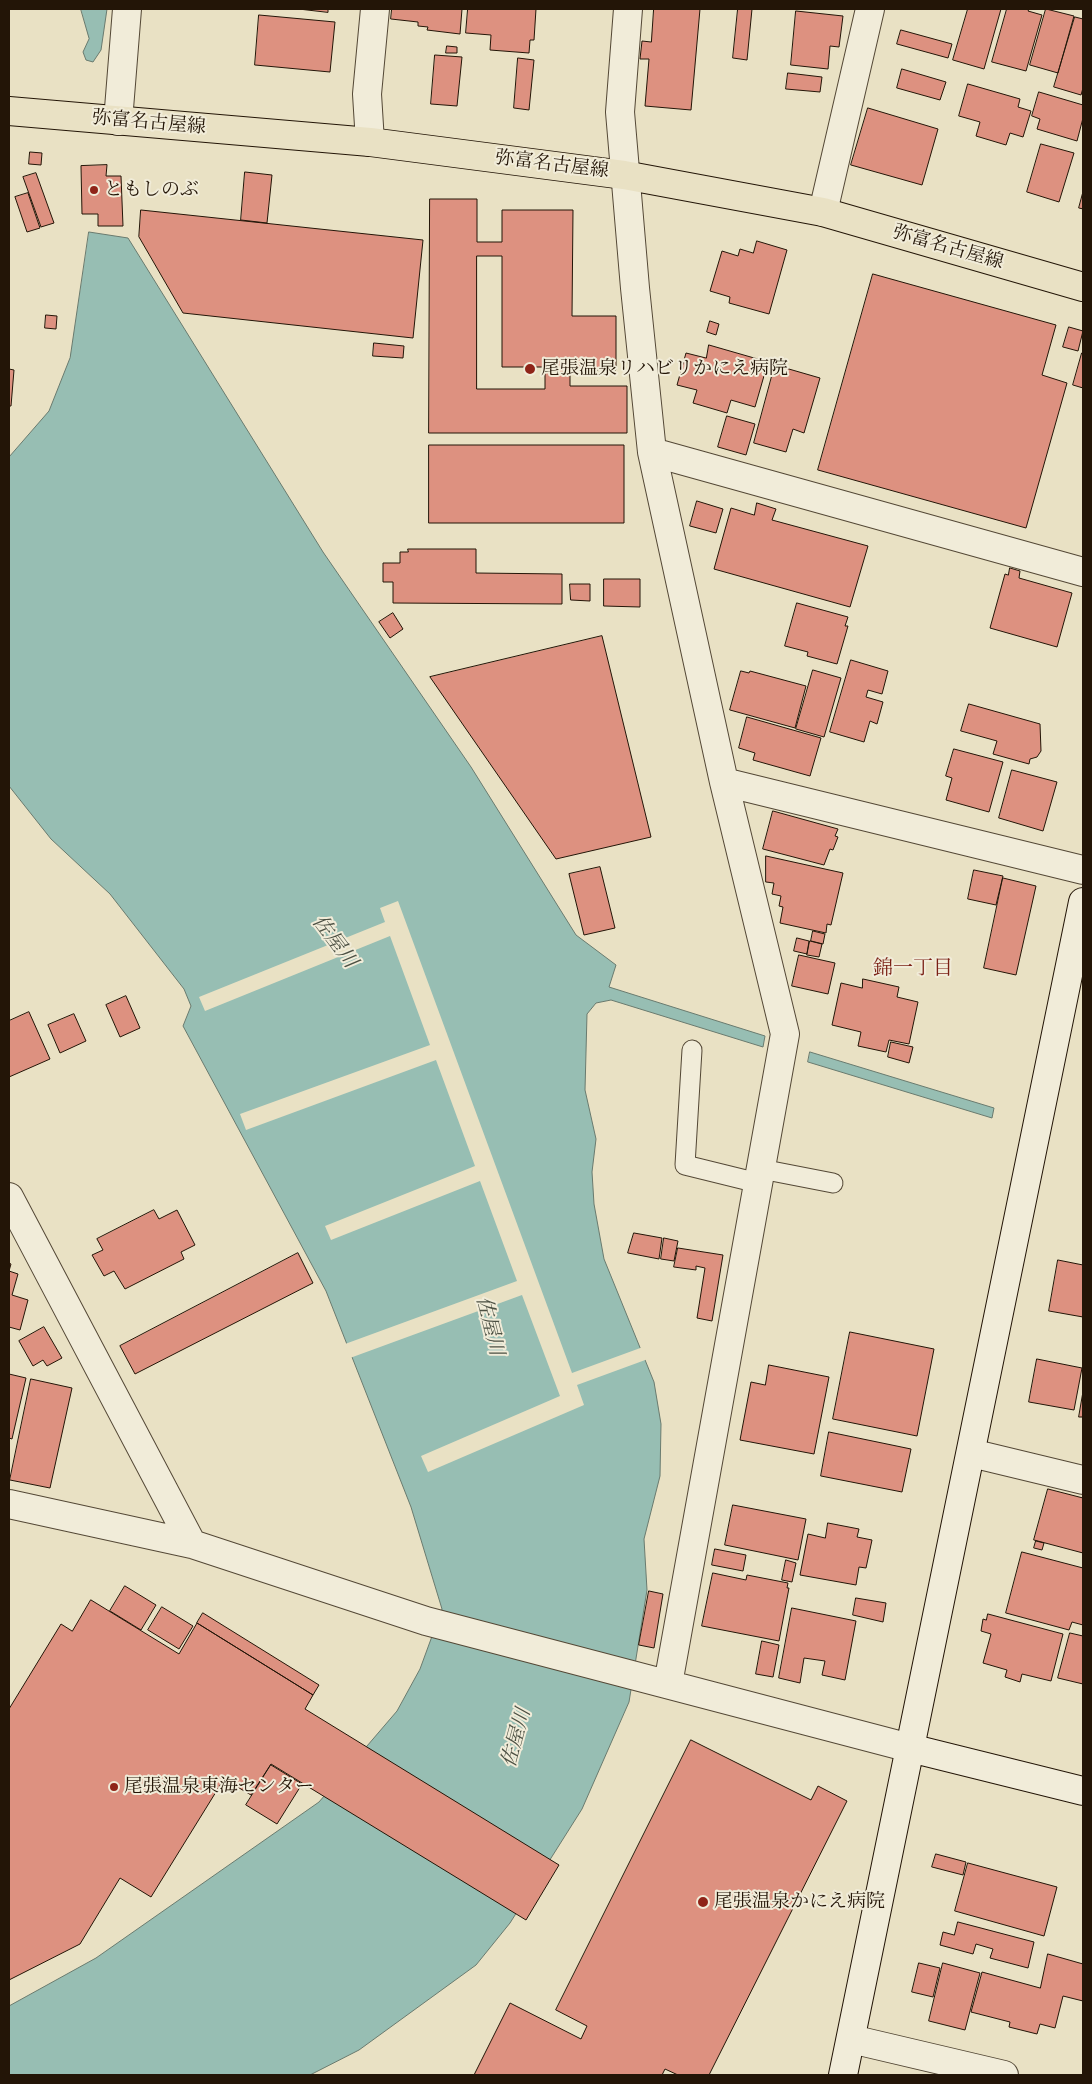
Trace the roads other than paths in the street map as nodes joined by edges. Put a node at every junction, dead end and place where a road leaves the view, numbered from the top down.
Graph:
1 (127, 9) edge
2 (375, 9) edge
3 (628, 9) edge
4 (870, 9) edge
5 (9, 111) edge
6 (118, 121) junction
7 (370, 142) junction
8 (624, 175) junction
9 (823, 212) junction
10 (1083, 287) edge
11 (652, 452) junction
12 (1083, 572) edge
13 (724, 782) junction
14 (1083, 870) edge
15 (1083, 902) edge
16 (692, 1050) dead end
17 (759, 1176) junction
18 (833, 1183) dead end
19 (9, 1197) edge
20 (970, 1453) junction
21 (1083, 1480) edge
22 (9, 1504) edge
23 (192, 1544) junction
24 (661, 1682) junction
25 (910, 1748) junction
26 (1083, 1791) edge
27 (851, 2039) junction
28 (844, 2075) edge
29 (1004, 2075) edge

1 - 6 street
2 - 7 street
3 - 8 street
4 - 9 street
5 - 6 main road, 弥富名古屋線
6 - 7 main road, 弥富名古屋線
7 - 8 main road, 弥富名古屋線
8 - 9 main road, 弥富名古屋線
8 - 11 street
9 - 10 main road, 弥富名古屋線
11 - 12 street
11 - 13 street
13 - 14 street
13 - 17 street
15 - 20 street
16 - 17 lane
17 - 18 lane
17 - 24 street
19 - 23 street
20 - 21 street
20 - 25 street
22 - 23 street
23 - 24 street
24 - 25 street
25 - 26 street
25 - 27 street
27 - 28 street
27 - 29 street

